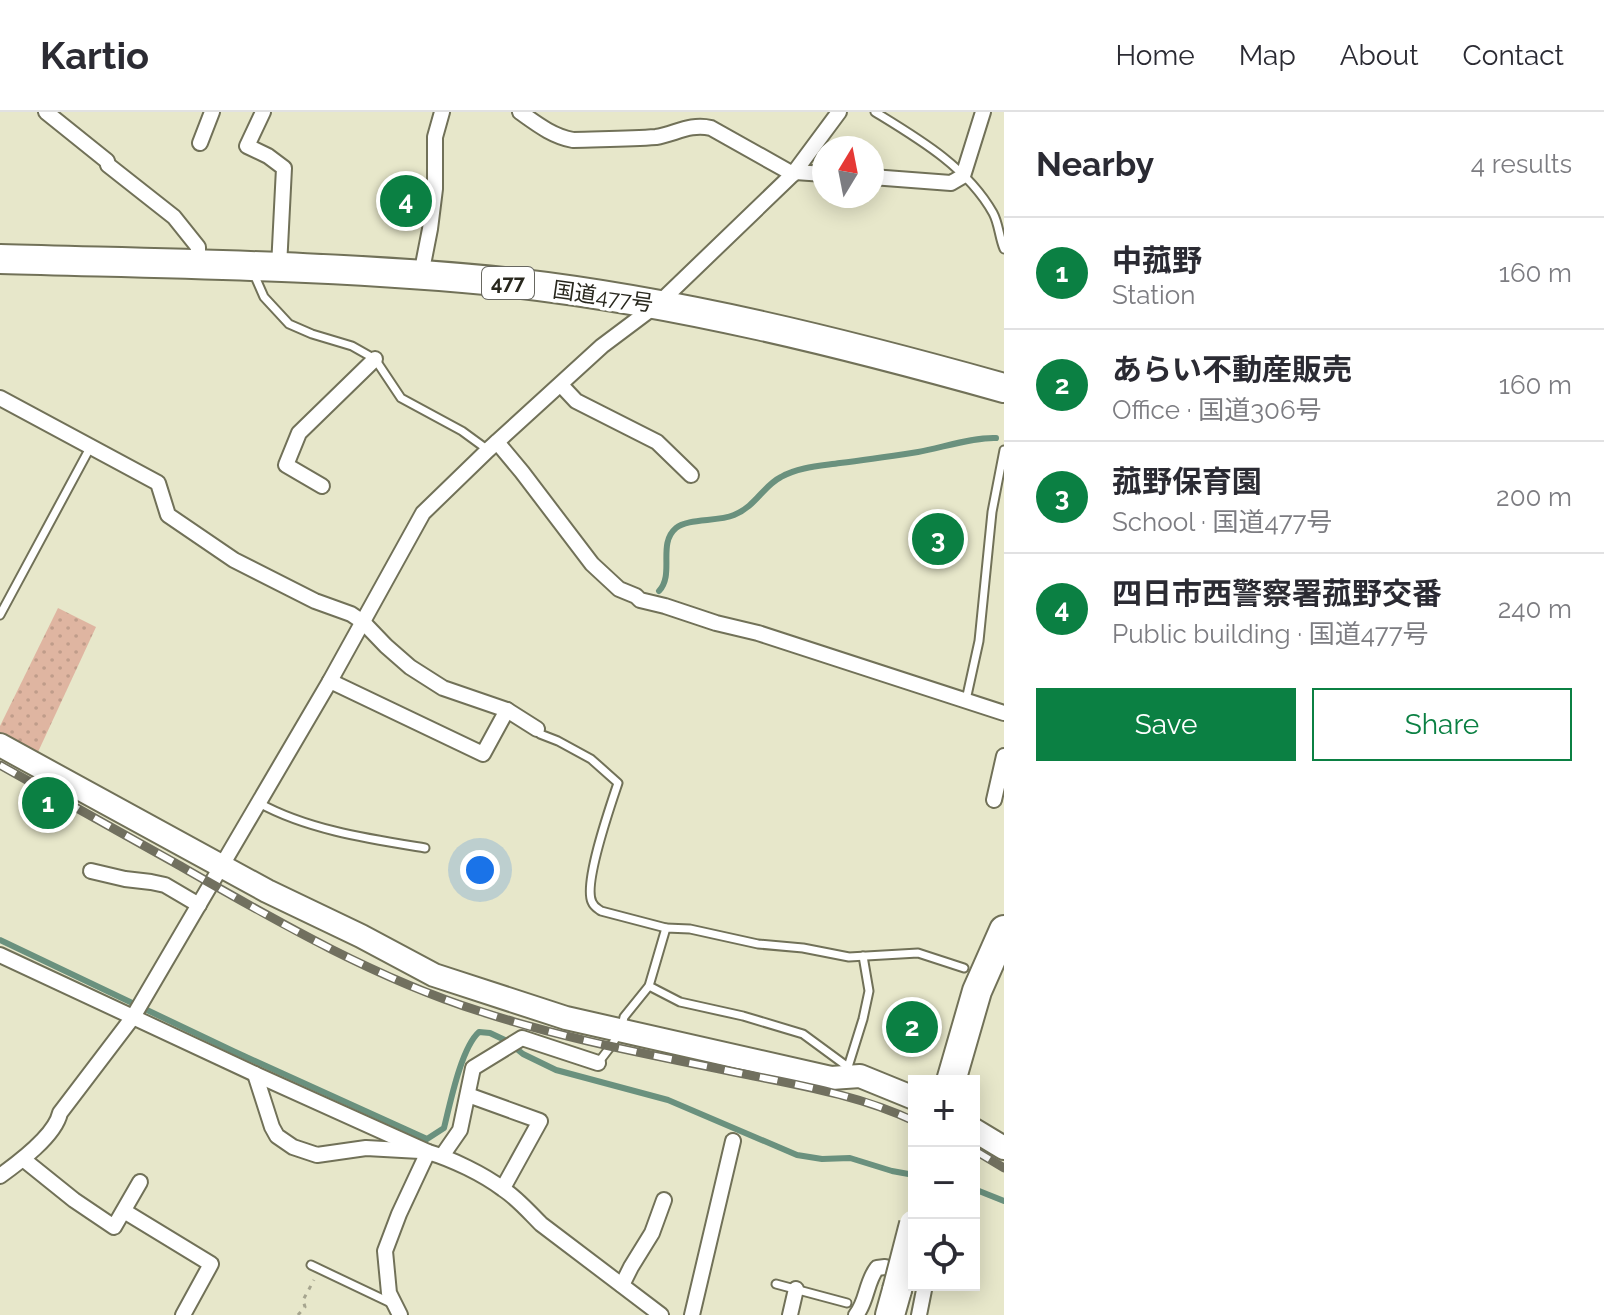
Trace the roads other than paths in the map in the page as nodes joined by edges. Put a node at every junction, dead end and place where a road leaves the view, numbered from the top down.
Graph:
1 (46, 112) edge
2 (212, 112) edge
3 (263, 112) edge
4 (442, 112) edge
5 (520, 112) edge
6 (839, 112) edge
7 (875, 112) edge
8 (983, 112) edge
9 (200, 143) dead end
10 (794, 173) junction
11 (812, 174) edge
12 (963, 176) junction
13 (884, 178) edge
14 (1004, 249) edge
15 (0, 259) edge
16 (198, 265) junction
17 (250, 266) junction
18 (279, 267) junction
19 (421, 275) junction
20 (658, 304) junction
21 (375, 359) junction
22 (561, 385) junction
23 (1004, 388) edge
24 (0, 398) edge
25 (91, 446) junction
26 (493, 446) junction
27 (1004, 450) edge
28 (691, 475) dead end
29 (322, 486) dead end
30 (0, 615) edge
31 (363, 622) junction
32 (330, 681) junction
33 (966, 700) junction
34 (507, 710) junction
35 (1004, 713) edge
36 (537, 729) joint
37 (0, 745) edge
38 (1004, 756) edge
39 (994, 800) dead end
40 (259, 803) junction
41 (425, 848) dead end
42 (223, 865) junction
43 (91, 871) dead end
44 (199, 905) junction
45 (666, 928) junction
46 (1004, 930) edge
47 (0, 955) edge
48 (863, 956) junction
49 (964, 968) dead end
50 (649, 986) junction
51 (133, 1016) junction
52 (621, 1030) junction
53 (598, 1063) joint
54 (854, 1072) junction
55 (255, 1074) junction
56 (953, 1075) edge
57 (468, 1095) junction
58 (908, 1095) edge
59 (980, 1134) edge
60 (733, 1141) dead end
61 (1004, 1148) edge
62 (435, 1154) junction
63 (23, 1159) junction
64 (0, 1176) edge
65 (140, 1182) dead end
66 (503, 1188) junction
67 (664, 1200) dead end
68 (124, 1211) junction
69 (311, 1265) dead end
70 (776, 1284) dead end
71 (622, 1285) junction
72 (796, 1289) junction
73 (907, 1291) edge
74 (851, 1309) edge
75 (397, 1310) edge
76 (183, 1315) edge
77 (661, 1315) edge
78 (692, 1315) edge
79 (790, 1315) edge
80 (919, 1315) edge

1 - 16 street
2 - 9 street
3 - 18 street
4 - 19 street
5 - 10 street
6 - 10 street
7 - 12 lane
8 - 12 street
10 - 11 street
10 - 20 street
12 - 13 street
12 - 14 lane
15 - 16 highway, 国道477号 / 477
16 - 17 highway, 国道477号 / 477
17 - 18 highway, 国道477号 / 477
17 - 21 lane
18 - 19 highway, 国道477号 / 477
19 - 20 highway, 国道477号 / 477
20 - 22 street
20 - 23 highway, 国道477号 / 477
21 - 26 lane
21 - 29 street
22 - 26 street
22 - 28 street
24 - 25 street
25 - 30 lane
25 - 31 street
26 - 31 street
26 - 33 street
27 - 33 lane
31 - 32 street
31 - 34 street
32 - 34 street
32 - 40 street
33 - 35 street
34 - 36 street
36 - 45 lane
37 - 42 street
38 - 39 street
40 - 41 lane
40 - 42 street
42 - 44 street
42 - 52 street
43 - 44 street
44 - 51 street
45 - 48 lane
45 - 50 lane
46 - 56 highway
47 - 51 street
48 - 49 lane
48 - 54 lane
50 - 52 lane
50 - 54 lane
51 - 55 street
51 - 63 street
52 - 53 lane
52 - 54 street
53 - 57 street
54 - 58 street
55 - 62 street
55 - 62 street
57 - 62 street
57 - 66 street
59 - 61 street
60 - 78 street
62 - 66 street
62 - 75 street
63 - 64 street
63 - 68 street
65 - 68 street
66 - 71 street
67 - 71 street
68 - 76 street
69 - 75 lane
70 - 72 lane
71 - 77 street
72 - 74 lane
72 - 79 street
73 - 74 street
73 - 80 street

